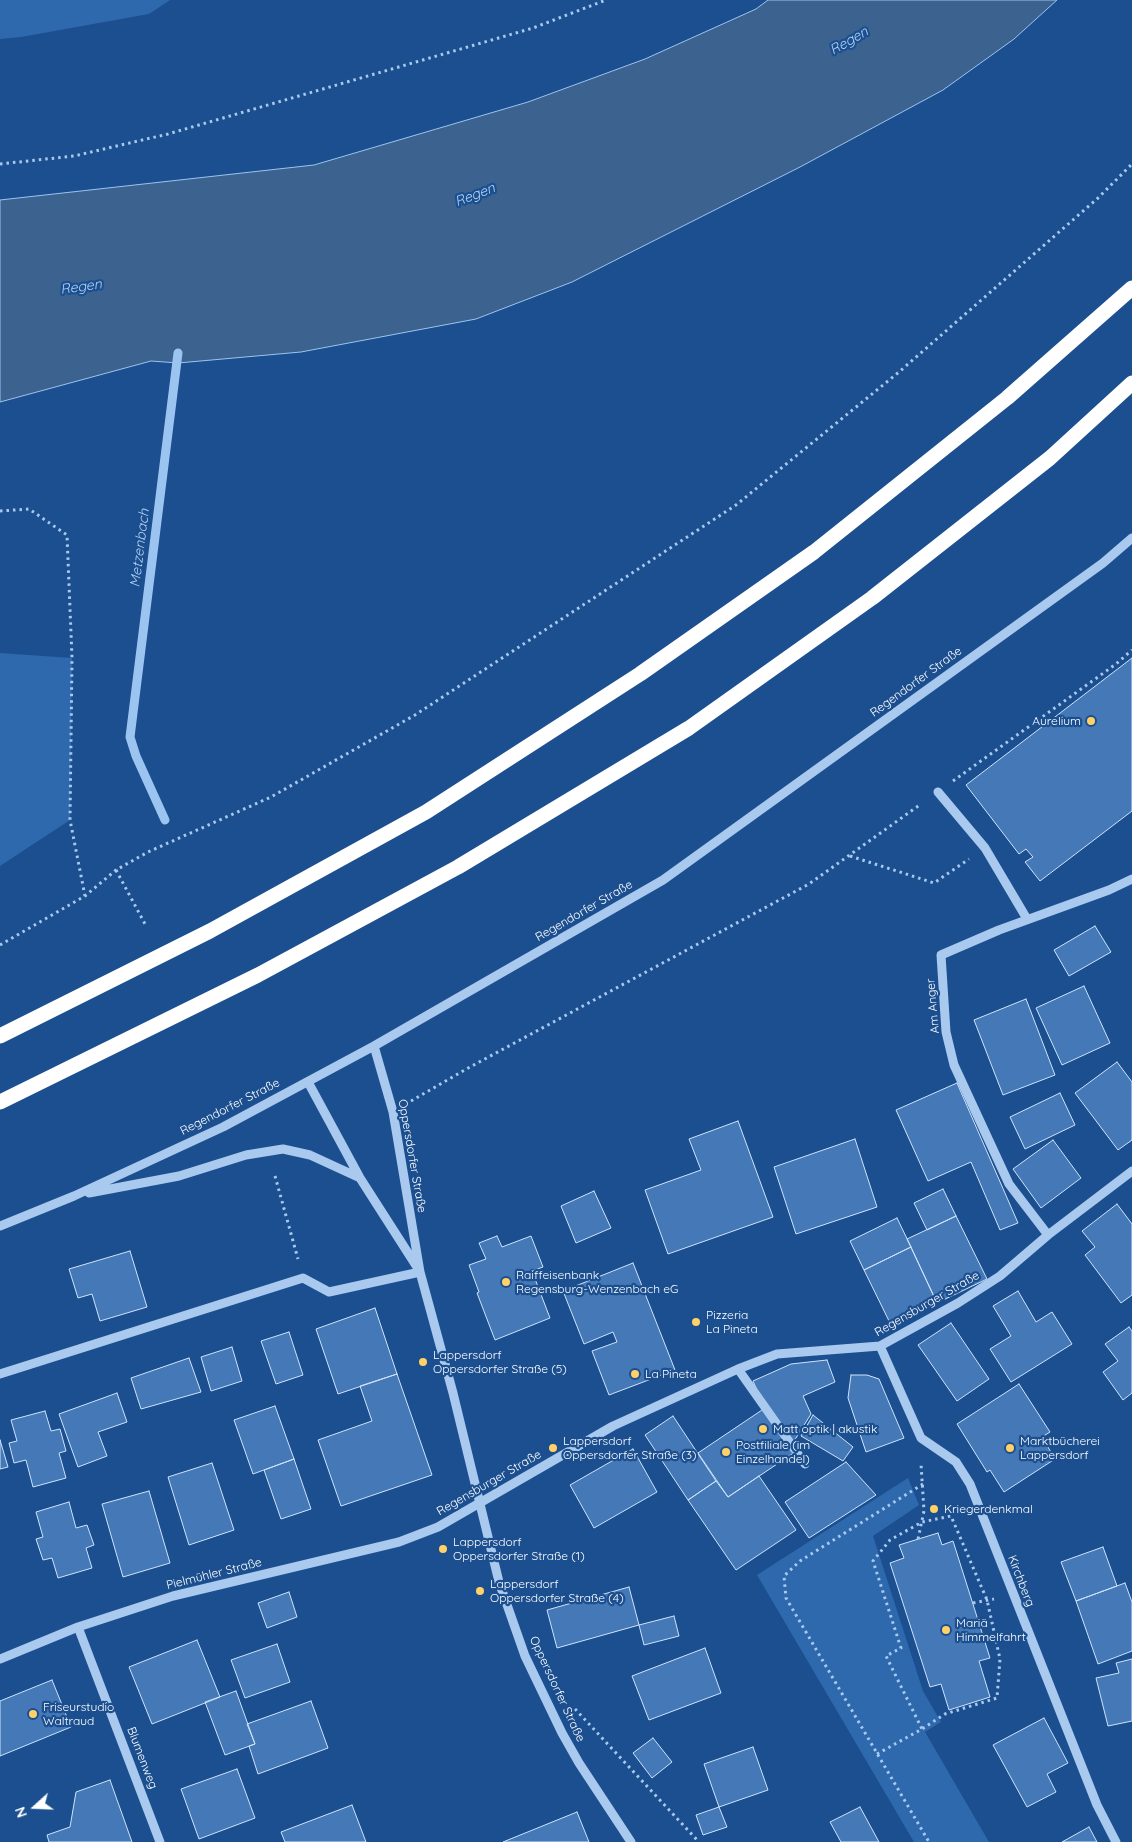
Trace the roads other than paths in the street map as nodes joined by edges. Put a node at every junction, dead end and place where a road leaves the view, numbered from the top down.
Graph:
1 (1132, 288) edge
2 (1132, 383) edge
3 (1132, 538) edge
4 (938, 792) road end
5 (1132, 879) edge
6 (1027, 919) junction
7 (0, 1036) edge
8 (374, 1046) junction
9 (308, 1082) junction
10 (0, 1102) edge
11 (1132, 1170) edge
12 (360, 1178) junction
13 (74, 1196) junction
14 (0, 1226) edge
15 (1048, 1235) junction
16 (420, 1272) junction
17 (880, 1346) junction
18 (738, 1369) junction
19 (0, 1374) edge
20 (805, 1464) dead end
21 (480, 1502) junction
22 (438, 1527) joint
23 (78, 1627) junction
24 (0, 1659) edge
25 (160, 1842) edge
26 (631, 1842) edge
27 (1116, 1842) edge

1 - 7 highway
2 - 10 highway
3 - 8 street, Regendorfer Straße
4 - 6 street
5 - 6 street, Am Anger
6 - 15 street, Am Anger
8 - 9 street, Regendorfer Straße
8 - 16 street, Oppersdorfer Straße
9 - 12 street, Oppersdorfer Straße
9 - 13 street, Regendorfer Straße
11 - 15 street, Regensburger Straße
12 - 13 street
12 - 16 street, Oppersdorfer Straße
13 - 14 street, Regendorfer Straße
15 - 17 street, Regensburger Straße
16 - 19 street
16 - 21 street, Oppersdorfer Straße
17 - 18 street, Regensburger Straße
17 - 27 street, Kirchberg
18 - 20 street
18 - 21 street, Regensburger Straße
21 - 22 street, Regensburger Straße
21 - 26 street, Oppersdorfer Straße
22 - 23 street, Pielmühler Straße
23 - 24 street, Pielmühler Straße
23 - 25 street, Blumenweg

